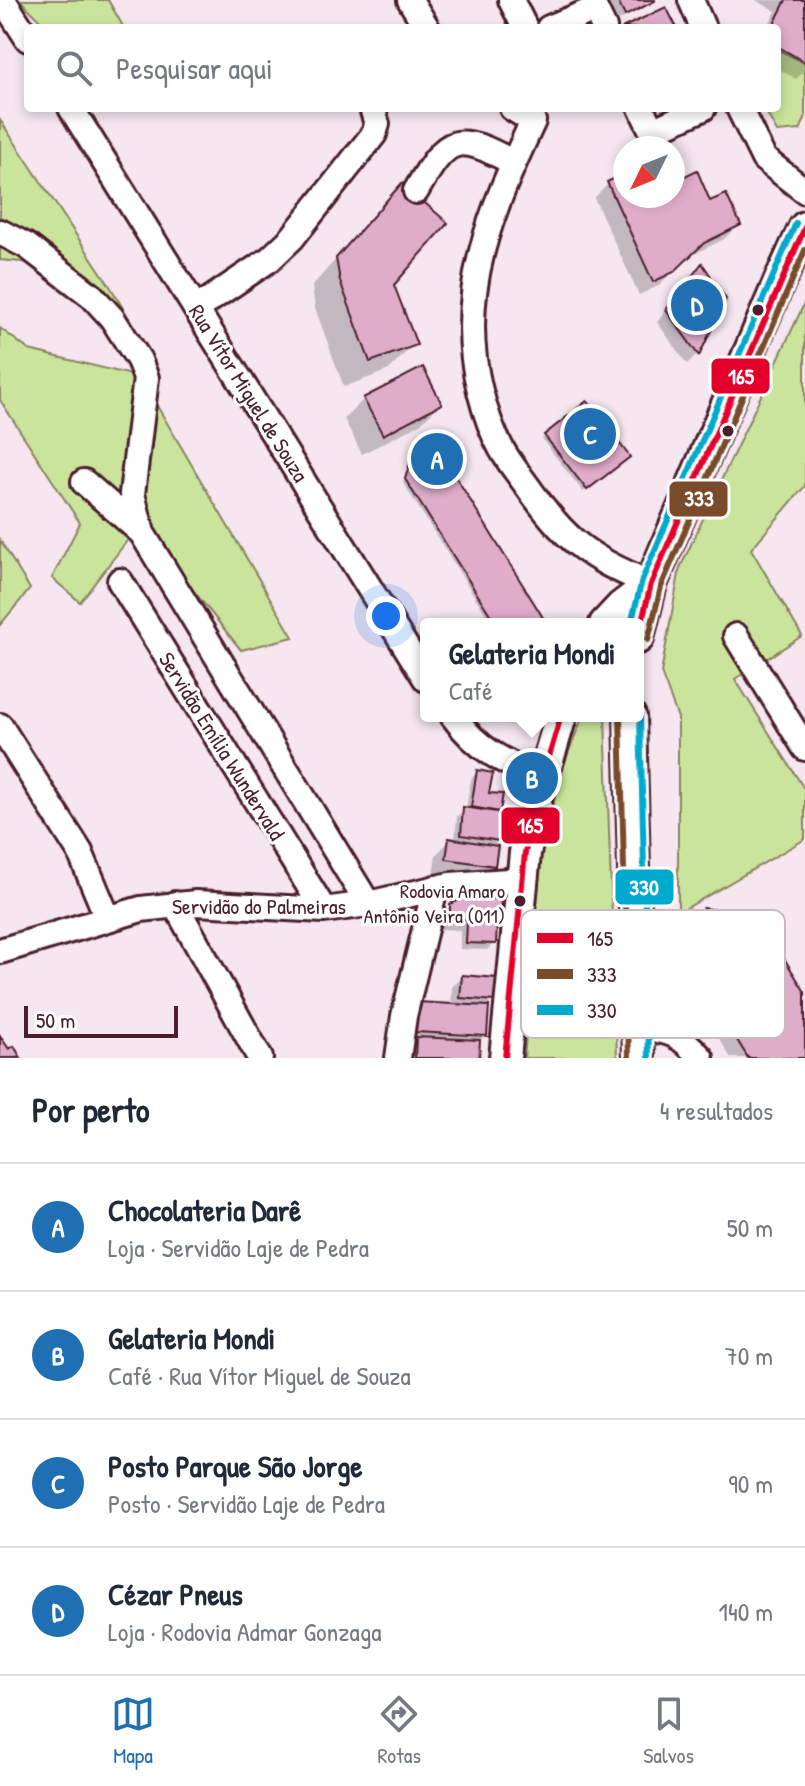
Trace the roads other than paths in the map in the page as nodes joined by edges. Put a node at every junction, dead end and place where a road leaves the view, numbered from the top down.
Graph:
1 (3, 0) edge
2 (410, 0) edge
3 (511, 0) edge
4 (691, 0) edge
5 (425, 24) edge
6 (523, 24) edge
7 (559, 24) edge
8 (602, 24) edge
9 (701, 24) edge
10 (24, 33) edge
11 (73, 112) edge
12 (373, 112) edge
13 (518, 112) edge
14 (643, 112) edge
15 (694, 112) edge
16 (741, 112) edge
17 (514, 163) junction
18 (416, 191) dead end
19 (805, 191) edge
20 (805, 227) edge
21 (0, 232) edge
22 (196, 309) junction
23 (84, 482) dead end
24 (142, 533) junction
25 (120, 581) dead end
26 (651, 584) junction
27 (611, 618) edge
28 (643, 618) edge
29 (736, 636) dead end
30 (420, 669) edge
31 (458, 722) edge
32 (559, 722) edge
33 (630, 722) edge
34 (0, 726) edge
35 (805, 748) edge
36 (542, 777) junction
37 (522, 880) junction
38 (435, 888) junction
39 (175, 904) junction
40 (368, 904) junction
41 (324, 910) junction
42 (635, 910) edge
43 (108, 919) junction
44 (0, 951) edge
45 (681, 1038) edge
46 (260, 1058) edge
47 (398, 1058) edge
48 (505, 1058) edge
49 (701, 1058) edge

1 - 10 street
2 - 5 street
3 - 6 street
4 - 9 street
7 - 8 street
11 - 22 street, Rua Vítor Miguel de Souza
12 - 22 street
13 - 17 street
14 - 15 street
16 - 19 street
17 - 18 street
17 - 26 street
20 - 26 main road
21 - 24 street
22 - 30 street, Rua Vítor Miguel de Souza
23 - 24 street
24 - 40 street
25 - 41 street, Servidão Emília Wundervald
26 - 27 main road
26 - 28 main road
29 - 35 street
31 - 36 street
32 - 36 main road
33 - 42 main road
34 - 43 street
36 - 37 main road
37 - 38 street, Servidão do Palmeiras
37 - 48 main road
38 - 40 street, Servidão do Palmeiras
38 - 47 street
39 - 41 street, Servidão do Palmeiras
39 - 43 street, Servidão do Palmeiras
39 - 46 street
40 - 41 street, Servidão do Palmeiras
43 - 44 street, Servidão do Palmeiras
45 - 49 street

